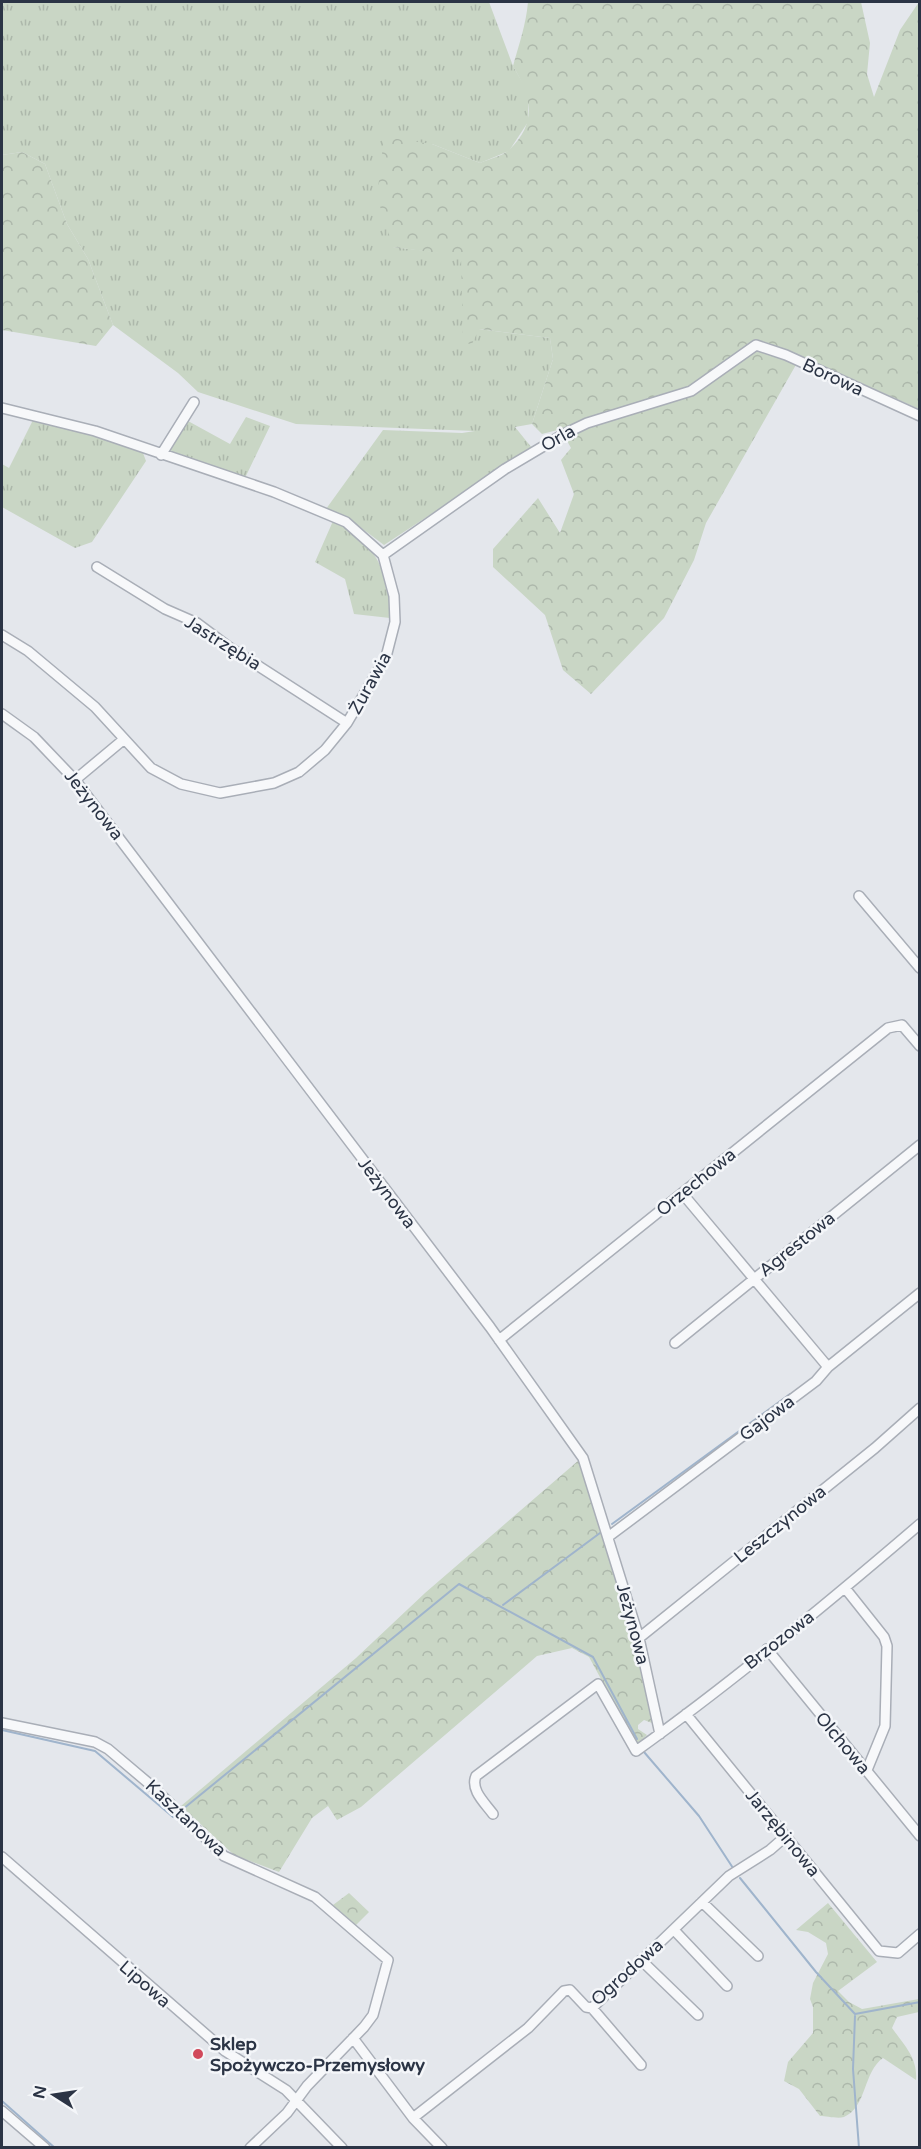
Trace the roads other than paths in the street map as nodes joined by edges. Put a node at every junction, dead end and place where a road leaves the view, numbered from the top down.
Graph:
1 (746, 350) joint
2 (194, 402) dead end
3 (2, 408) edge
4 (920, 416) edge
5 (161, 455) junction
6 (383, 555) junction
7 (97, 567) dead end
8 (2, 636) edge
9 (2, 714) edge
10 (347, 723) junction
11 (123, 740) junction
12 (75, 780) junction
13 (859, 896) dead end
14 (920, 968) edge
15 (920, 1046) edge
16 (920, 1145) edge
17 (682, 1193) junction
18 (755, 1278) junction
19 (920, 1293) edge
20 (499, 1340) junction
21 (675, 1342) dead end
22 (828, 1367) junction
23 (920, 1408) edge
24 (920, 1524) edge
25 (608, 1537) junction
26 (844, 1588) junction
27 (639, 1638) junction
28 (767, 1650) junction
29 (686, 1714) junction
30 (2, 1723) edge
31 (660, 1734) junction
32 (867, 1770) junction
33 (493, 1814) dead end
34 (786, 1836) junction
35 (920, 1836) edge
36 (2, 1857) edge
37 (702, 1902) junction
38 (674, 1930) junction
39 (920, 1934) edge
40 (758, 1956) dead end
41 (641, 1960) junction
42 (727, 1986) dead end
43 (592, 2008) junction
44 (698, 2015) dead end
45 (353, 2038) junction
46 (641, 2066) dead end
47 (296, 2099) junction
48 (2, 2111) edge
49 (413, 2118) junction
50 (45, 2148) edge
51 (250, 2148) edge
52 (342, 2148) edge
53 (442, 2148) edge

1 - 4 street, Borowa
1 - 6 street, Orla
2 - 5 street
3 - 5 street
5 - 6 street
6 - 10 street, Żurawia
7 - 10 street, Jastrzębia
8 - 11 street, Żurawia
9 - 12 street, Jeżynowa
10 - 11 street, Żurawia
11 - 12 street
12 - 20 street, Jeżynowa
13 - 14 street
15 - 17 street, Orzechowa
16 - 18 street, Agrestowa
17 - 18 street
17 - 20 street, Orzechowa
18 - 21 street, Agrestowa
18 - 22 street
19 - 22 street, Gajowa
20 - 25 street, Jeżynowa
22 - 25 street, Gajowa
23 - 27 street, Leszczynowa
24 - 26 street, Brzozowa
25 - 27 street, Jeżynowa
26 - 28 street, Brzozowa
26 - 32 street
27 - 31 street, Jeżynowa
28 - 29 street, Brzozowa
28 - 32 street, Olchowa
29 - 31 street, Brzozowa
29 - 34 street, Jarzębinowa
30 - 45 street, Kasztanowa
31 - 33 street, Brzozowa
32 - 35 street, Olchowa
34 - 37 street, Ogrodowa
34 - 39 street, Jarzębinowa
36 - 47 street, Lipowa
37 - 38 street, Ogrodowa
37 - 40 street
38 - 41 street, Ogrodowa
38 - 42 street
41 - 43 street, Ogrodowa
41 - 44 street
43 - 46 street
43 - 49 street, Ogrodowa
45 - 47 street
45 - 49 street
47 - 51 street
47 - 52 street, Lipowa
48 - 50 street
49 - 53 street

